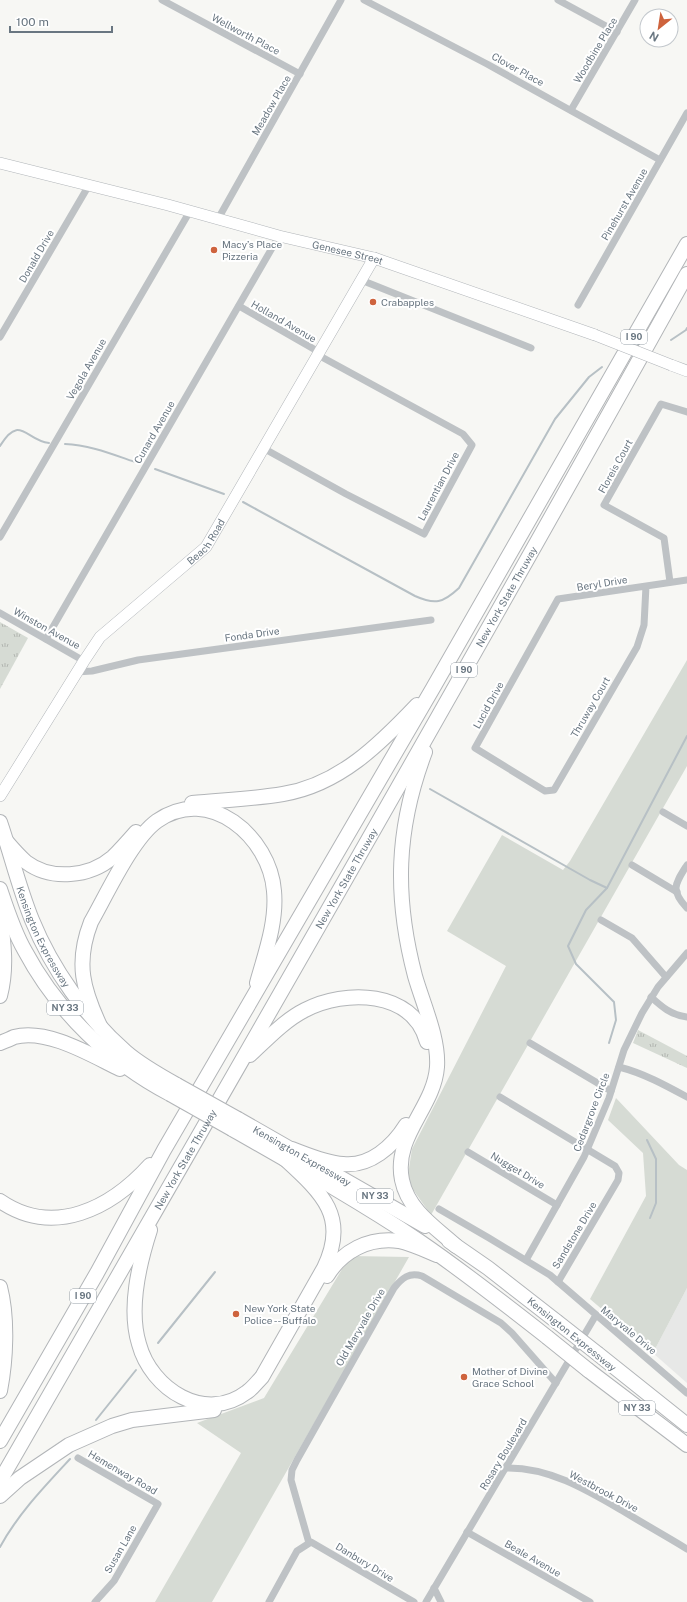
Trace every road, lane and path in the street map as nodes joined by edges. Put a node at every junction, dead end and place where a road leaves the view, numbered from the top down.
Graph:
1 (162, 0) edge
2 (341, 0) edge
3 (364, 0) edge
4 (558, 0) edge
5 (635, 0) edge
6 (617, 32) junction
7 (300, 74) junction
8 (571, 110) junction
9 (687, 113) edge
10 (660, 160) junction
11 (0, 163) edge
12 (89, 185) junction
13 (190, 211) junction
14 (218, 219) junction
15 (279, 236) junction
16 (687, 244) edge
17 (374, 258) junction
18 (687, 274) edge
19 (361, 280) junction
20 (578, 305) dead end
21 (239, 306) junction
22 (0, 337) edge
23 (532, 348) dead end
24 (318, 354) junction
25 (687, 371) edge
26 (687, 412) edge
27 (263, 448) junction
28 (0, 537) edge
29 (687, 580) edge
30 (670, 582) junction
31 (646, 586) junction
32 (0, 613) edge
33 (431, 620) dead end
34 (539, 634) joint
35 (46, 640) junction
36 (84, 660) junction
37 (76, 672) junction
38 (433, 688) junction
39 (437, 717) junction
40 (512, 770) joint
41 (0, 796) edge
42 (663, 812) dead end
43 (1, 824) edge
44 (687, 826) edge
45 (7, 842) junction
46 (632, 865) dead end
47 (687, 865) edge
48 (0, 889) edge
49 (677, 892) junction
50 (687, 908) edge
51 (0, 916) edge
52 (601, 920) dead end
53 (687, 953) edge
54 (666, 977) junction
55 (0, 996) edge
56 (651, 996) junction
57 (251, 1003) junction
58 (687, 1017) edge
59 (101, 1028) junction
60 (0, 1043) edge
61 (530, 1043) dead end
62 (240, 1065) junction
63 (619, 1067) junction
64 (169, 1090) junction
65 (612, 1091) junction
66 (500, 1097) dead end
67 (687, 1097) edge
68 (164, 1150) junction
69 (587, 1150) junction
70 (468, 1152) dead end
71 (289, 1154) junction
72 (0, 1201) edge
73 (557, 1205) junction
74 (158, 1206) junction
75 (439, 1209) dead end
76 (456, 1246) junction
77 (437, 1255) junction
78 (526, 1260) junction
79 (558, 1282) junction
80 (0, 1286) edge
81 (596, 1315) junction
82 (556, 1383) junction
83 (0, 1391) edge
84 (687, 1393) edge
85 (687, 1425) edge
86 (0, 1441) edge
87 (687, 1446) edge
88 (78, 1458) dead end
89 (506, 1468) junction
90 (0, 1481) edge
91 (0, 1496) edge
92 (158, 1504) joint
93 (468, 1532) junction
94 (307, 1544) junction
95 (687, 1549) edge
96 (434, 1588) junction
97 (95, 1602) edge
98 (269, 1602) edge
99 (414, 1602) edge
100 (426, 1602) edge
101 (441, 1602) edge
102 (590, 1602) edge

1 - 7 street, Wellworth Place
2 - 7 street, Meadow Place
3 - 8 street, Clover Place
4 - 6 street
5 - 6 street, Woodbine Place
6 - 8 street, Woodbine Place
7 - 14 street, Meadow Place
8 - 10 street, Clover Place
9 - 10 street, Pinehurst Avenue
10 - 20 street, Pinehurst Avenue
11 - 12 main road, Genesee Street
12 - 13 main road, Genesee Street
12 - 22 street, Donald Drive
13 - 14 main road, Genesee Street
13 - 28 street, Vegola Avenue
14 - 15 main road, Genesee Street
15 - 17 main road, Genesee Street
15 - 21 street, Cunard Avenue
16 - 38 highway, New York State Thruway / I 90
17 - 19 main road, Beach Road
17 - 25 main road, Genesee Street, bridge
18 - 39 highway, New York State Thruway / I 90
19 - 23 street
19 - 24 main road, Beach Road
21 - 24 street, Holland Avenue
21 - 35 street, Cunard Avenue
24 - 27 main road, Beach Road
24 - 27 street, Laurentian Drive
26 - 30 street, Floreis Court
27 - 36 main road, Beach Road
29 - 30 street, Beryl Drive
30 - 31 street, Beryl Drive
31 - 34 street, Beryl Drive
31 - 40 street, Thruway Court
32 - 35 street, Winston Avenue
33 - 37 street, Fonda Drive
34 - 40 street, Lucid Drive
35 - 36 street, Winston Avenue
36 - 37 main road, Beach Road
37 - 41 main road, Beach Road
38 - 45 highway
38 - 57 highway, New York State Thruway / I 90
39 - 62 highway, New York State Thruway / I 90
39 - 76 highway
42 - 44 street
43 - 45 highway, Kensington Expressway / NY 33
45 - 59 highway, Kensington Expressway / NY 33
46 - 49 street
47 - 49 street
48 - 64 highway, Kensington Expressway / NY 33
49 - 50 street
51 - 55 highway
52 - 54 street
53 - 54 street, Cedargrove Circle
54 - 56 street, Cedargrove Circle
56 - 58 street
56 - 63 street, Cedargrove Circle
57 - 59 highway
57 - 68 highway, New York State Thruway / I 90
59 - 64 highway, Kensington Expressway / NY 33
60 - 64 highway
61 - 65 street
62 - 71 highway
62 - 74 highway, New York State Thruway / I 90
63 - 65 street, Cedargrove Circle
63 - 67 street
64 - 71 highway, Kensington Expressway / NY 33, bridge
65 - 69 street, Cedargrove Circle
66 - 69 street, Sandstone Drive
68 - 72 highway
68 - 86 highway, New York State Thruway / I 90
69 - 73 street, Cedargrove Circle
69 - 79 street, Sandstone Drive
70 - 73 street, Nugget Drive
71 - 74 highway
71 - 76 highway, Kensington Expressway / NY 33
71 - 77 highway, Kensington Expressway / NY 33
73 - 78 street, Cedargrove Circle
74 - 90 highway, New York State Thruway / I 90
75 - 78 street, Sandstone Drive
76 - 85 highway, Kensington Expressway / NY 33, bridge
77 - 87 highway, Kensington Expressway / NY 33, bridge
77 - 91 highway
78 - 79 street, Sandstone Drive
79 - 81 street, Maryvale Drive
80 - 83 highway
81 - 82 street, Rosary Boulevard
81 - 84 street, Maryvale Drive
82 - 89 street, Rosary Boulevard
82 - 94 street, Old Maryvale Drive
88 - 92 street, Hemenway Road
89 - 93 street, Rosary Boulevard
89 - 95 street, Westbrook Drive
92 - 97 street, Susan Lane
93 - 96 street, Rosary Boulevard
93 - 102 street, Beale Avenue
94 - 98 street
94 - 99 street, Danbury Drive
96 - 100 street, Rosary Boulevard
96 - 101 street

